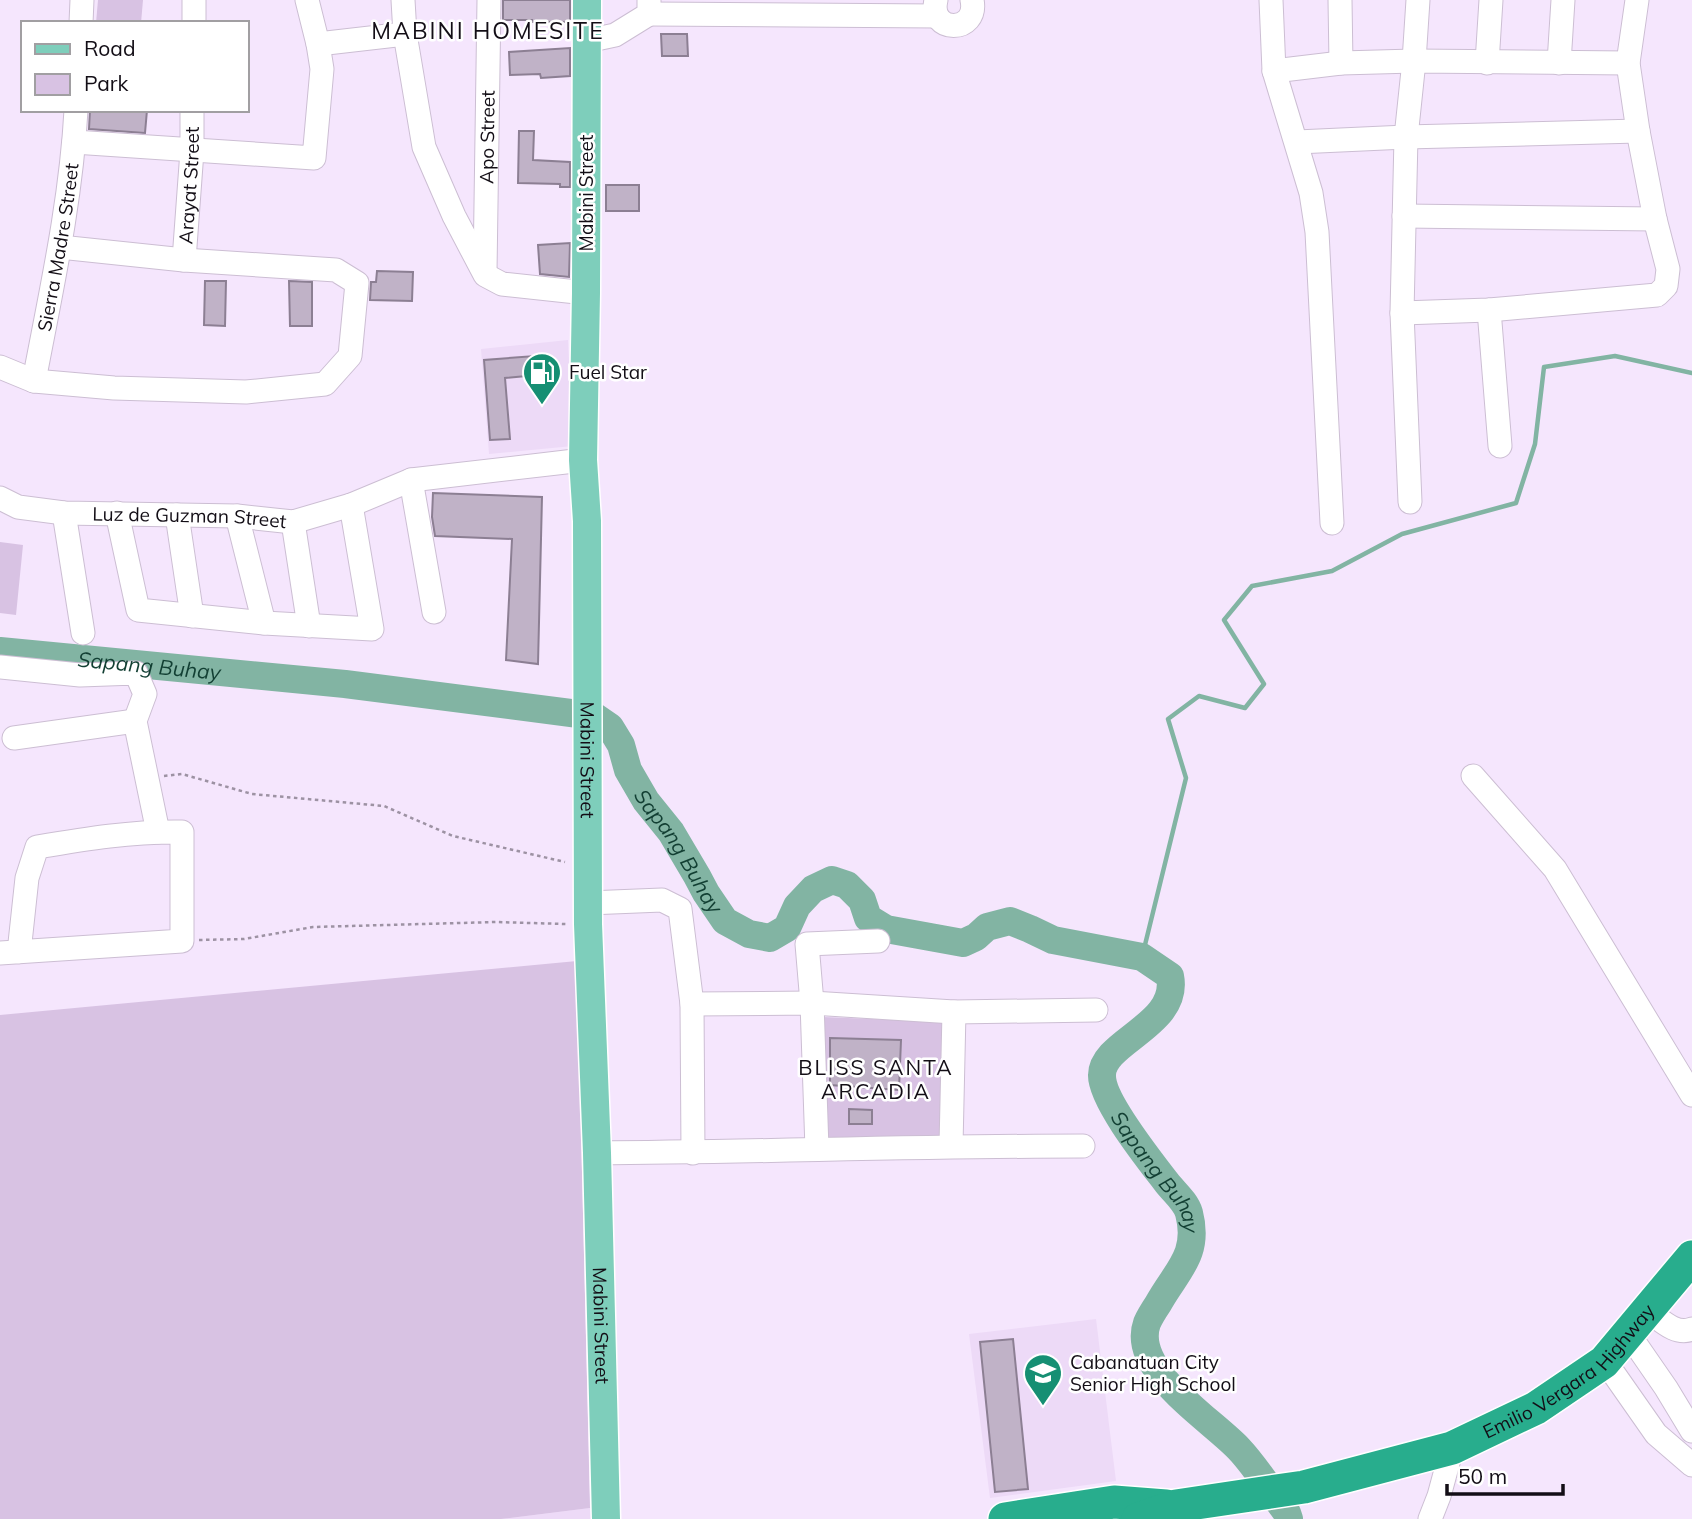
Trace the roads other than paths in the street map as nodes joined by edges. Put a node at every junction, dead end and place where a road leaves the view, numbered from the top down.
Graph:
1 (82, 0) edge
2 (194, 0) edge
3 (307, 0) edge
4 (403, 0) edge
5 (489, 0) edge
6 (587, 0) edge
7 (972, 0) edge
8 (1271, 0) edge
9 (1340, 0) edge
10 (1418, 0) edge
11 (1491, 0) edge
12 (1563, 0) edge
13 (1637, 0) edge
14 (649, 7) edge
15 (937, 8) edge
16 (81, 21) edge
17 (194, 21) edge
18 (405, 34) junction
19 (587, 41) junction
20 (318, 44) junction
21 (1414, 61) junction
22 (1341, 63) junction
23 (1487, 63) junction
24 (1559, 63) junction
25 (1628, 63) junction
26 (1274, 71) junction
27 (76, 112) edge
28 (192, 112) edge
29 (1638, 131) junction
30 (1406, 137) junction
31 (74, 142) junction
32 (1297, 142) junction
33 (192, 151) junction
34 (1404, 216) junction
35 (1655, 219) junction
36 (60, 247) junction
37 (184, 260) junction
38 (485, 275) junction
39 (586, 293) junction
40 (1489, 310) junction
41 (1402, 313) junction
42 (0, 367) edge
43 (34, 381) junction
44 (1500, 446) dead end
45 (583, 460) junction
46 (411, 480) junction
47 (0, 498) edge
48 (1410, 502) dead end
49 (351, 505) junction
50 (64, 513) junction
51 (117, 513) junction
52 (177, 514) junction
53 (237, 516) junction
54 (293, 522) junction
55 (1332, 523) dead end
56 (434, 612) dead end
57 (192, 616) junction
58 (264, 623) junction
59 (309, 626) junction
60 (83, 633) dead end
61 (0, 667) edge
62 (135, 721) junction
63 (14, 738) dead end
64 (1473, 776) dead end
65 (158, 832) junction
66 (580, 914) junction
67 (878, 941) dead end
68 (10, 953) edge
69 (812, 1003) junction
70 (692, 1004) junction
71 (1096, 1010) dead end
72 (954, 1012) junction
73 (1692, 1095) edge
74 (951, 1146) junction
75 (1083, 1146) dead end
76 (817, 1149) junction
77 (597, 1153) junction
78 (693, 1153) junction
79 (1692, 1257) edge
80 (1638, 1321) junction
81 (1692, 1329) edge
82 (1604, 1362) junction
83 (1692, 1431) edge
84 (1452, 1448) junction
85 (1692, 1465) edge
86 (1176, 1506) junction
87 (606, 1519) edge
88 (1005, 1519) edge
89 (1138, 1519) edge
90 (1430, 1519) edge

1 - 16 street
2 - 17 street
3 - 20 street
4 - 18 street
5 - 38 street, Apo Street
6 - 19 main road, Mabini Street
7 - 15 street
8 - 26 street
9 - 22 street
10 - 21 street
11 - 23 street
12 - 24 street
13 - 25 street
14 - 15 street
14 - 19 street
18 - 20 street
18 - 38 street
19 - 39 main road, Mabini Street
20 - 33 street
21 - 22 street
21 - 23 street
21 - 30 street
22 - 26 street
23 - 24 street
24 - 25 street
25 - 29 street
26 - 32 street
27 - 31 street, Sierra Madre Street
28 - 33 street, Arayat Street
29 - 30 street
29 - 35 street
30 - 32 street
30 - 34 street
31 - 33 street
31 - 36 street, Sierra Madre Street
32 - 55 street
33 - 37 street, Arayat Street
34 - 35 street
34 - 41 street
35 - 40 street
36 - 37 street
36 - 43 street, Sierra Madre Street
37 - 43 street
38 - 39 street
39 - 45 main road, Mabini Street
40 - 41 street
40 - 44 street
41 - 48 street
42 - 43 street
45 - 46 street, Luz de Guzman Street
45 - 66 main road, Mabini Street
46 - 49 street, Luz de Guzman Street
46 - 56 street
47 - 50 street, Luz de Guzman Street
49 - 54 street, Luz de Guzman Street
49 - 59 street
50 - 51 street, Luz de Guzman Street
50 - 60 street
51 - 52 street, Luz de Guzman Street
51 - 57 street
52 - 53 street, Luz de Guzman Street
52 - 57 street
53 - 54 street, Luz de Guzman Street
53 - 58 street
54 - 59 street
57 - 58 street
58 - 59 street
61 - 62 street
62 - 63 street
62 - 65 street
64 - 73 street
65 - 68 street
65 - 68 street
66 - 70 street
66 - 77 main road, Mabini Street
67 - 69 street
69 - 70 street
69 - 72 street
69 - 76 street
70 - 78 street
71 - 72 street
72 - 74 street
74 - 75 street
74 - 76 street
76 - 78 street
77 - 78 street
77 - 87 main road, Mabini Street
79 - 80 highway, Emilio Vergara Highway
80 - 81 street
80 - 82 highway, Emilio Vergara Highway
80 - 83 street
82 - 84 highway, Emilio Vergara Highway
82 - 85 street
84 - 86 highway, Emilio Vergara Highway
84 - 90 street
86 - 88 highway, Emilio Vergara Highway
86 - 89 highway, Emilio Vergara Highway

